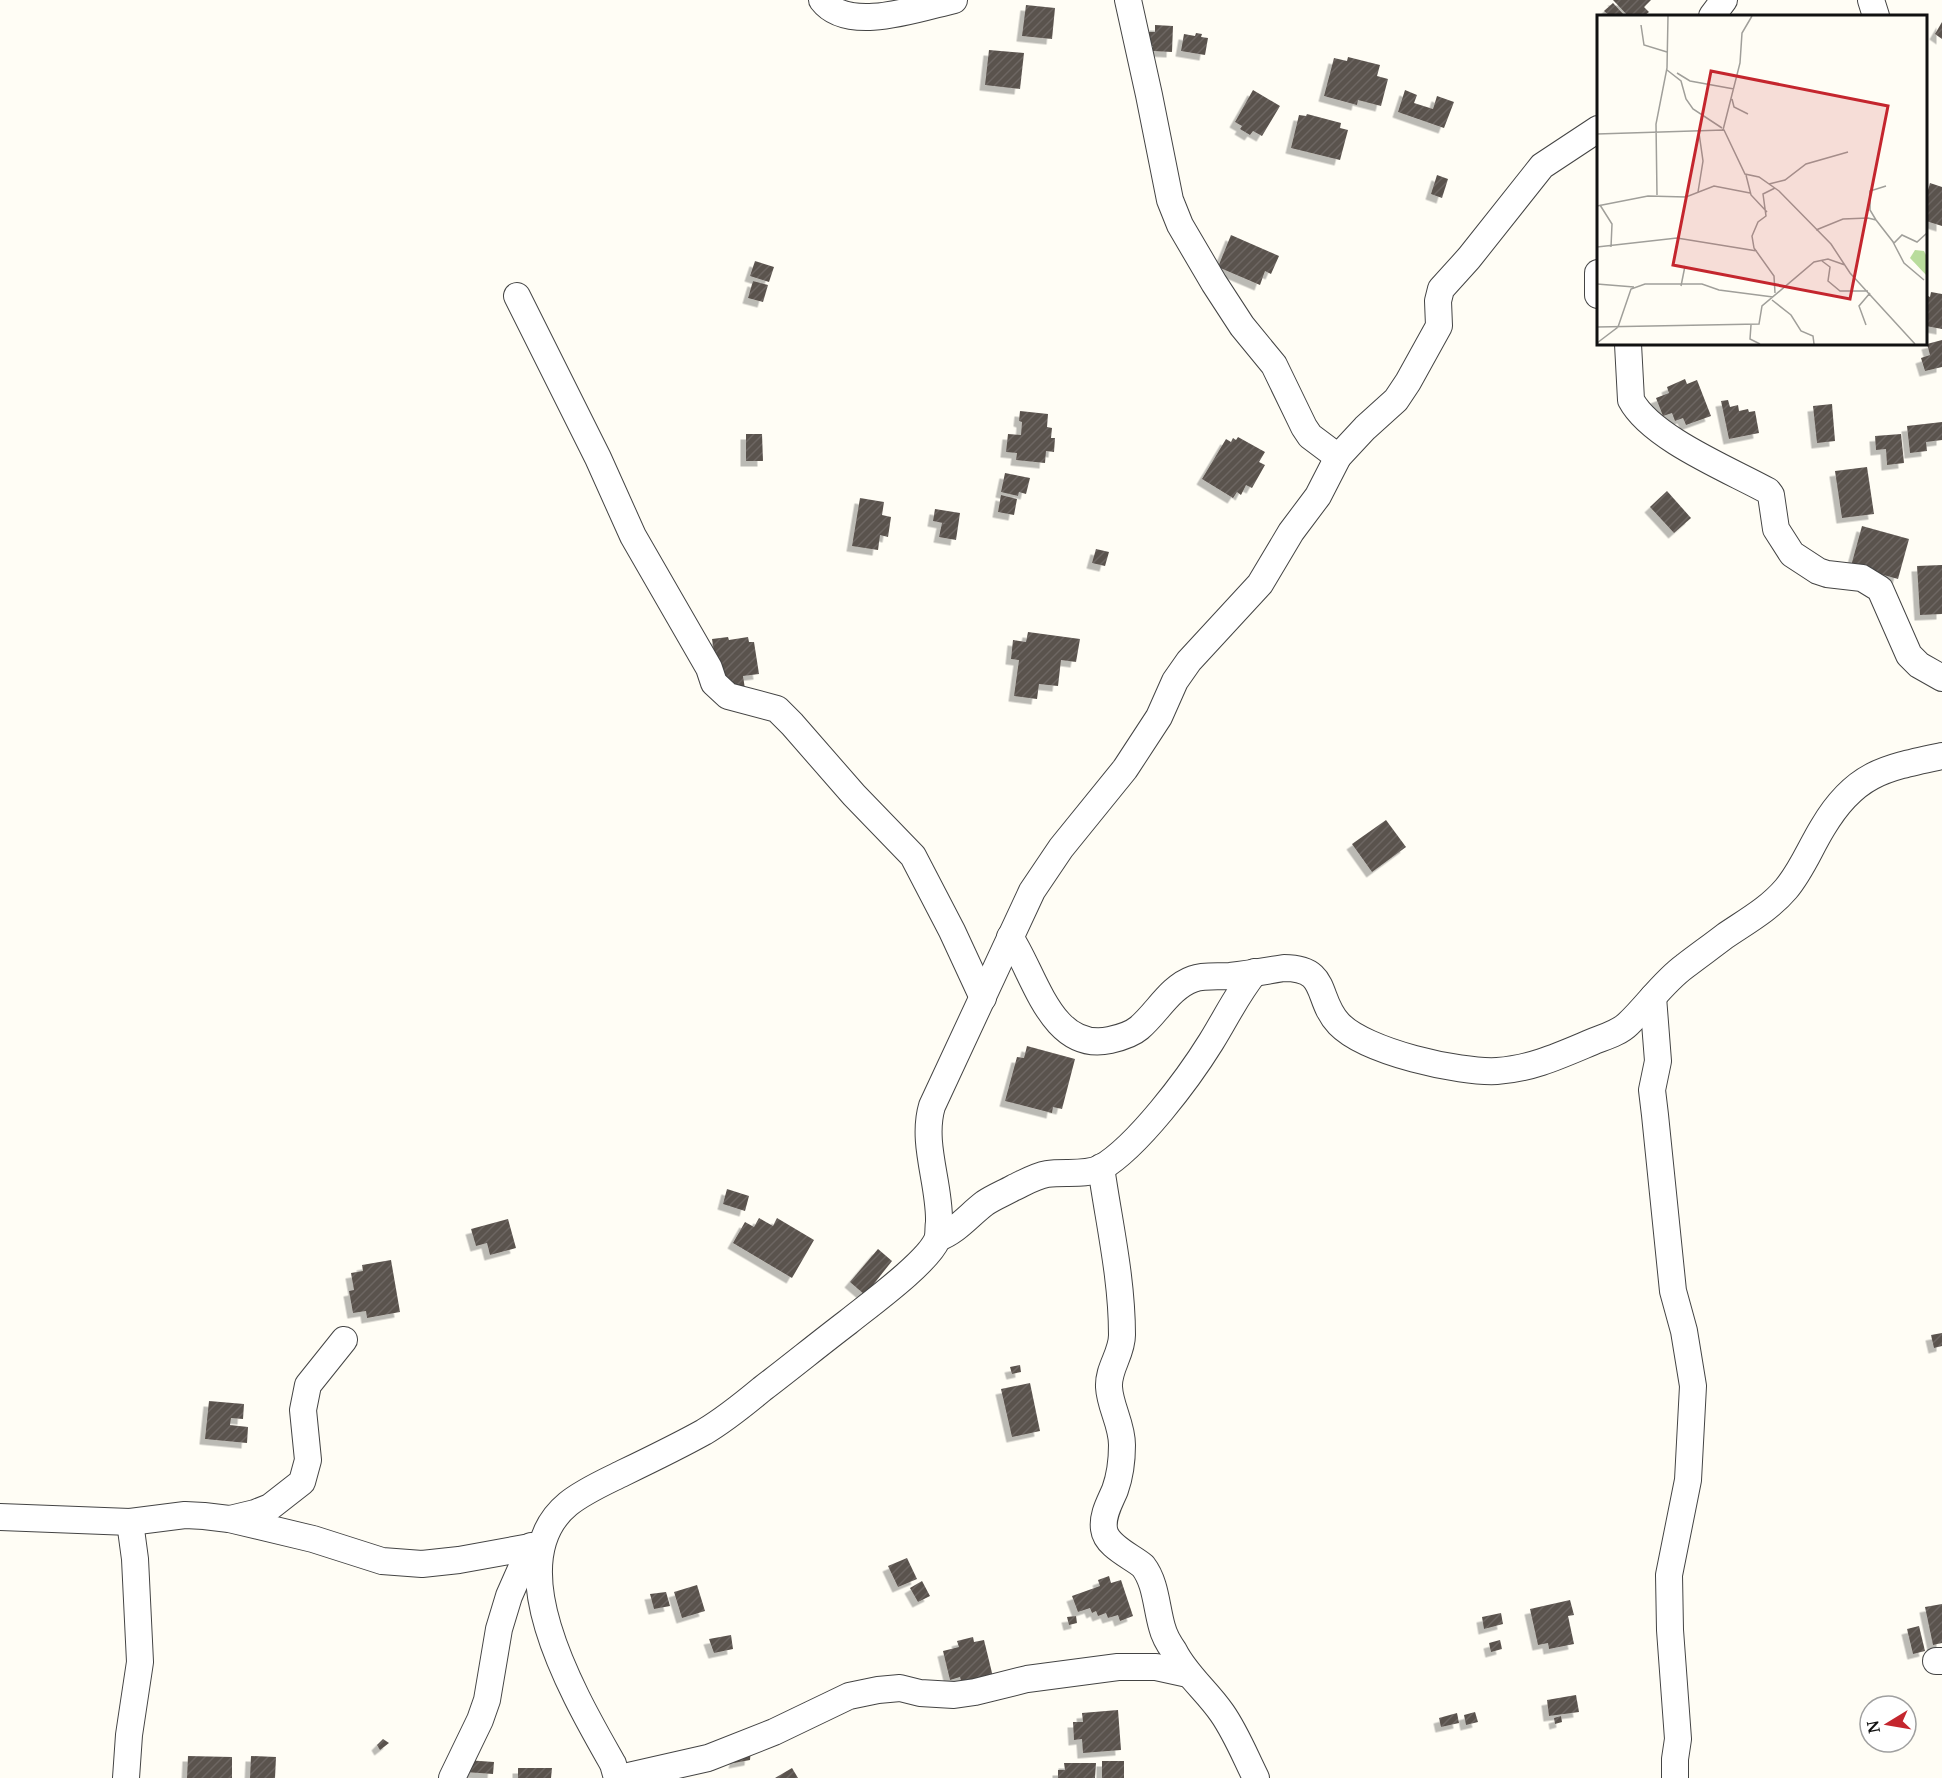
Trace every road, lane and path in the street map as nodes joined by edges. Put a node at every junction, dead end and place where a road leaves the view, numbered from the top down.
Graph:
1 (822, 0) edge
2 (954, 0) edge
3 (1128, 0) edge
4 (1724, 0) edge
5 (1871, 0) edge
6 (1713, 15) edge
7 (1876, 15) edge
8 (1597, 130) edge
9 (517, 296) dead end
10 (1628, 345) edge
11 (1338, 457) junction
12 (1942, 678) edge
13 (1942, 756) edge
14 (1010, 938) junction
15 (1255, 972) junction
16 (1653, 997) junction
17 (983, 998) junction
18 (1101, 1167) junction
19 (938, 1238) junction
20 (344, 1340) dead end
21 (0, 1517) edge
22 (229, 1519) junction
23 (130, 1521) junction
24 (536, 1546) junction
25 (1188, 1674) junction
26 (126, 1778) edge
27 (452, 1778) edge
28 (619, 1778) edge
29 (1256, 1778) edge
30 (1676, 1778) edge

1 - 2 street
3 - 11 street
4 - 6 street
5 - 7 street
8 - 11 street
9 - 17 street
10 - 12 street
11 - 14 street
13 - 16 street
14 - 15 street
14 - 17 street
15 - 16 street
15 - 18 street
16 - 30 street
17 - 19 street
18 - 19 street
18 - 25 street
19 - 24 street
20 - 22 street
21 - 23 street
22 - 23 street
22 - 24 street
23 - 26 street
24 - 27 street
24 - 28 street
25 - 28 street
25 - 29 street

